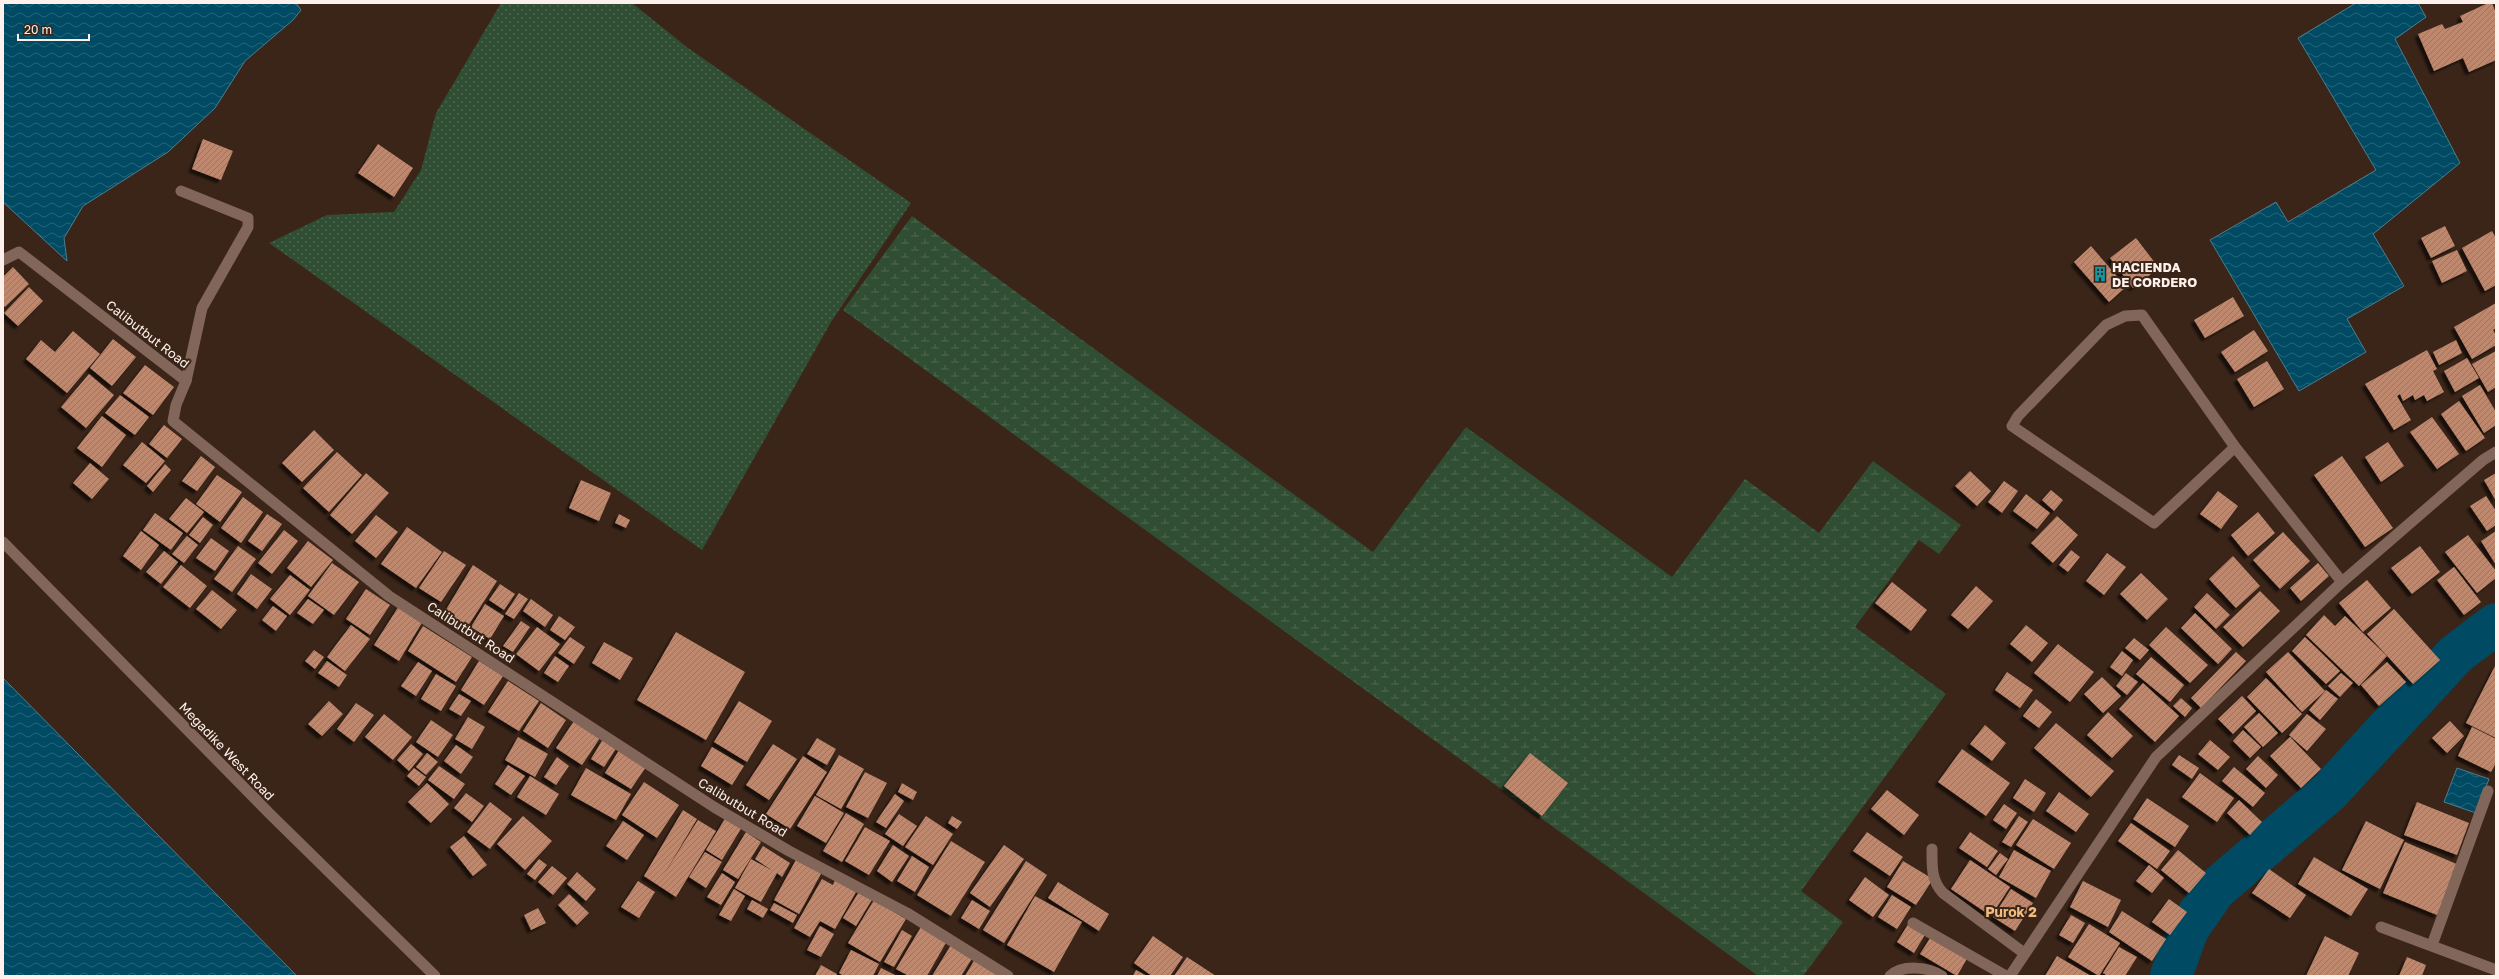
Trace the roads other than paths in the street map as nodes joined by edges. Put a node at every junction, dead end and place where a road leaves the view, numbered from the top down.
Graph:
1 (181, 191) dead end
2 (3, 260) edge
3 (186, 381) junction
4 (2235, 447) junction
5 (2496, 452) edge
6 (3, 542) edge
7 (2342, 582) junction
8 (2488, 791) dead end
9 (1932, 849) dead end
10 (1913, 922) dead end
11 (2381, 927) dead end
12 (2432, 945) junction
13 (2024, 953) junction
14 (2496, 970) edge
15 (435, 976) edge
16 (1008, 976) edge
17 (1890, 976) edge
18 (1942, 976) edge
19 (2006, 976) edge
20 (2010, 976) edge

1 - 3 street
2 - 3 street, Calibutbut Road
3 - 16 street, Calibutbut Road
4 - 4 street
4 - 7 street
5 - 7 street
6 - 15 street, Megadike West Road
7 - 13 street
8 - 12 street
9 - 13 street
10 - 19 street
11 - 12 street
12 - 14 street
13 - 20 street
17 - 18 street

